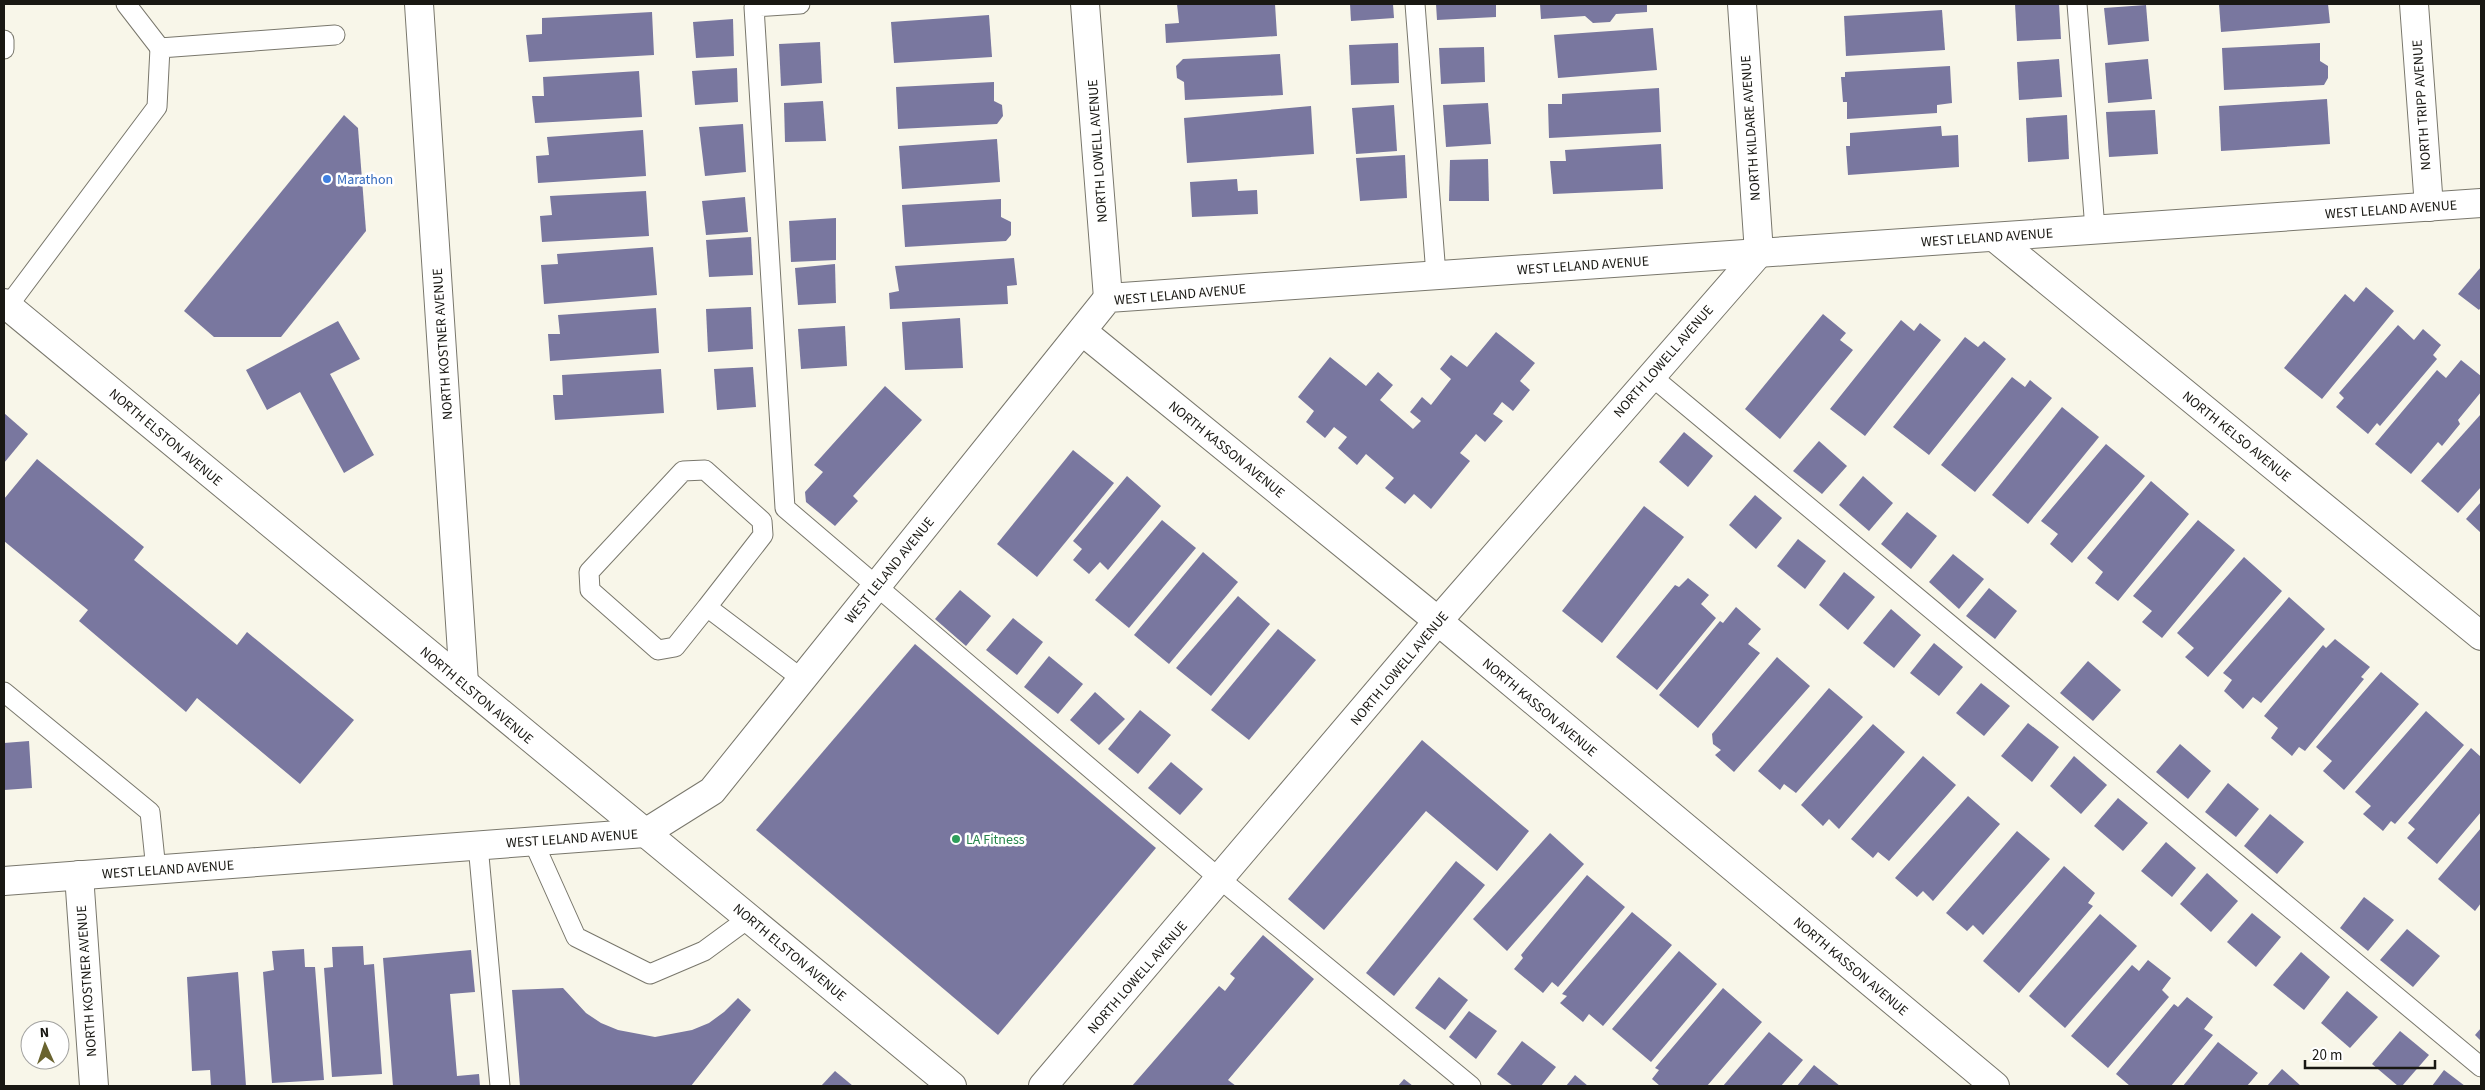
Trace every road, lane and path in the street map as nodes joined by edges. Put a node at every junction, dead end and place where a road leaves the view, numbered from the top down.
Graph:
1 (126, 4) edge
2 (419, 4) edge
3 (800, 4) edge
4 (1085, 4) edge
5 (1415, 4) edge
6 (1742, 4) edge
7 (2077, 4) edge
8 (2414, 4) edge
9 (335, 35) dead end
10 (4, 40) edge
11 (160, 48) junction
12 (4, 49) edge
13 (2481, 203) edge
14 (2428, 207) junction
15 (2095, 230) junction
16 (1994, 237) junction
17 (1759, 253) junction
18 (1436, 276) junction
19 (1108, 298) junction
20 (6, 305) edge
21 (1082, 331) junction
22 (1650, 375) junction
23 (876, 586) junction
24 (706, 607) junction
25 (1438, 621) junction
26 (2481, 636) edge
27 (802, 679) junction
28 (464, 684) junction
29 (4, 692) edge
30 (645, 833) junction
31 (533, 841) junction
32 (478, 845) junction
33 (156, 870) junction
34 (79, 875) junction
35 (1220, 879) junction
36 (4, 881) edge
37 (749, 918) junction
38 (2481, 1067) edge
39 (94, 1086) edge
40 (500, 1086) edge
41 (952, 1086) edge
42 (1042, 1086) edge
43 (1471, 1086) edge
44 (1995, 1086) edge

1 - 11 lane
2 - 28 street, NORTH KOSTNER AVENUE
3 - 23 lane
4 - 19 street, NORTH LOWELL AVENUE
5 - 18 lane
6 - 17 street, NORTH KILDARE AVENUE
7 - 15 lane
8 - 14 street, NORTH TRIPP AVENUE
9 - 11 lane
10 - 12 lane
11 - 20 lane
13 - 14 street, WEST LELAND AVENUE
14 - 15 street, WEST LELAND AVENUE
15 - 16 street, WEST LELAND AVENUE
16 - 17 street, WEST LELAND AVENUE
16 - 26 street, NORTH KELSO AVENUE
17 - 18 street, WEST LELAND AVENUE
17 - 22 street, NORTH LOWELL AVENUE
18 - 19 street, WEST LELAND AVENUE
19 - 21 street, WEST LELAND AVENUE
20 - 28 street, NORTH ELSTON AVENUE
21 - 23 street, WEST LELAND AVENUE
21 - 25 street, NORTH KASSON AVENUE
22 - 25 street, NORTH LOWELL AVENUE
22 - 38 lane
23 - 27 street, WEST LELAND AVENUE
23 - 35 lane
24 - 24 lane
24 - 27 lane
25 - 35 street, NORTH LOWELL AVENUE
25 - 44 street, NORTH KASSON AVENUE
27 - 30 street, WEST LELAND AVENUE
28 - 30 street, NORTH ELSTON AVENUE
29 - 33 lane
30 - 31 street, WEST LELAND AVENUE
30 - 37 street, NORTH ELSTON AVENUE
31 - 32 street, WEST LELAND AVENUE
31 - 37 lane
32 - 33 street, WEST LELAND AVENUE
32 - 40 lane
33 - 34 street, WEST LELAND AVENUE
34 - 36 street, WEST LELAND AVENUE
34 - 39 street, NORTH KOSTNER AVENUE
35 - 42 street, NORTH LOWELL AVENUE
35 - 43 lane
37 - 41 street, NORTH ELSTON AVENUE

